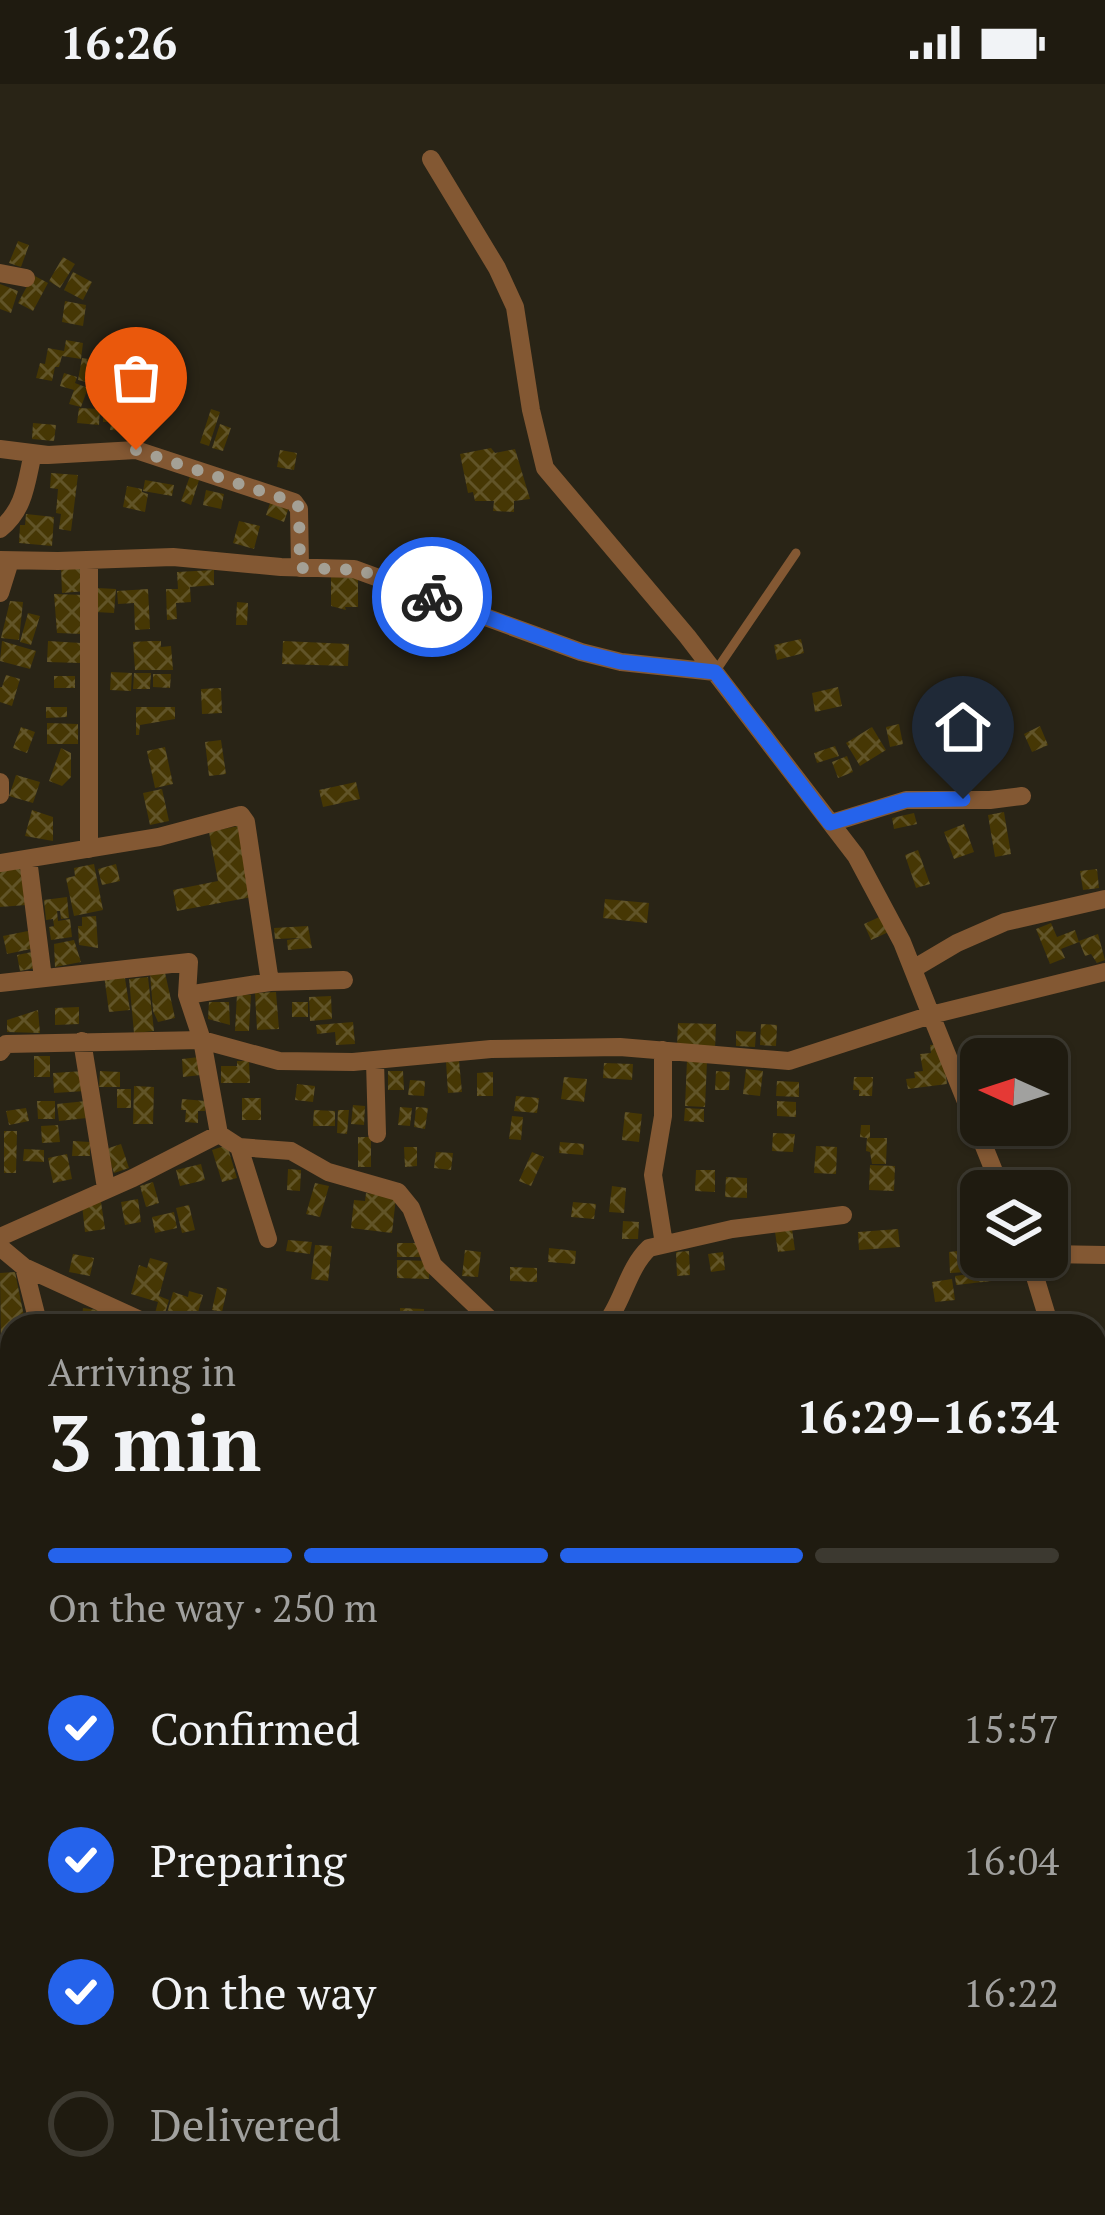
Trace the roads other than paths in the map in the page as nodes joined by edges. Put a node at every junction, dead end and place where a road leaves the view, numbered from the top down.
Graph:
1 (431, 159) dead end
2 (0, 273) edge
3 (26, 278) dead end
4 (0, 448) edge
5 (33, 453) junction
6 (0, 529) edge
7 (796, 553) dead end
8 (5, 560) edge
9 (89, 560) junction
10 (300, 568) junction
11 (0, 593) edge
12 (715, 672) junction
13 (0, 782) edge
14 (0, 795) edge
15 (1022, 796) dead end
16 (830, 823) junction
17 (89, 849) junction
18 (28, 859) junction
19 (0, 863) edge
20 (1105, 899) edge
21 (913, 969) junction
22 (1105, 972) edge
23 (43, 978) junction
24 (344, 980) dead end
25 (0, 982) edge
26 (270, 982) junction
27 (188, 995) junction
28 (931, 1015) junction
29 (202, 1040) junction
30 (82, 1041) junction
31 (663, 1050) junction
32 (0, 1052) edge
33 (375, 1061) junction
34 (219, 1134) junction
35 (377, 1134) dead end
36 (239, 1147) junction
37 (994, 1170) edge
38 (106, 1188) junction
39 (843, 1215) dead end
40 (0, 1237) edge
41 (268, 1239) dead end
42 (664, 1244) junction
43 (0, 1246) edge
44 (1068, 1254) edge
45 (1105, 1255) edge
46 (24, 1267) junction
47 (1035, 1278) edge
48 (36, 1314) edge
49 (127, 1314) edge
50 (484, 1314) edge
51 (613, 1314) edge
52 (1046, 1314) edge

1 - 12 street
2 - 3 street
4 - 5 street
5 - 6 street
5 - 10 street
7 - 12 lane
8 - 9 street
8 - 11 street
9 - 10 street
9 - 17 street
10 - 12 street
12 - 16 street
13 - 14 street
15 - 16 street
16 - 21 street
17 - 18 street
17 - 26 street
18 - 19 street
18 - 23 street
20 - 21 street
21 - 28 street
22 - 28 street
23 - 25 street
23 - 27 street
24 - 26 street
26 - 27 street
27 - 29 street
28 - 31 street
28 - 37 street
29 - 30 street
29 - 33 street
29 - 34 street
30 - 32 street
30 - 38 street
31 - 33 street
31 - 42 street
33 - 35 street
34 - 36 street
34 - 38 street
36 - 41 street
36 - 50 street
38 - 40 street
39 - 42 street
42 - 51 street
43 - 46 street
44 - 45 street
46 - 48 street
46 - 49 street
47 - 52 street

